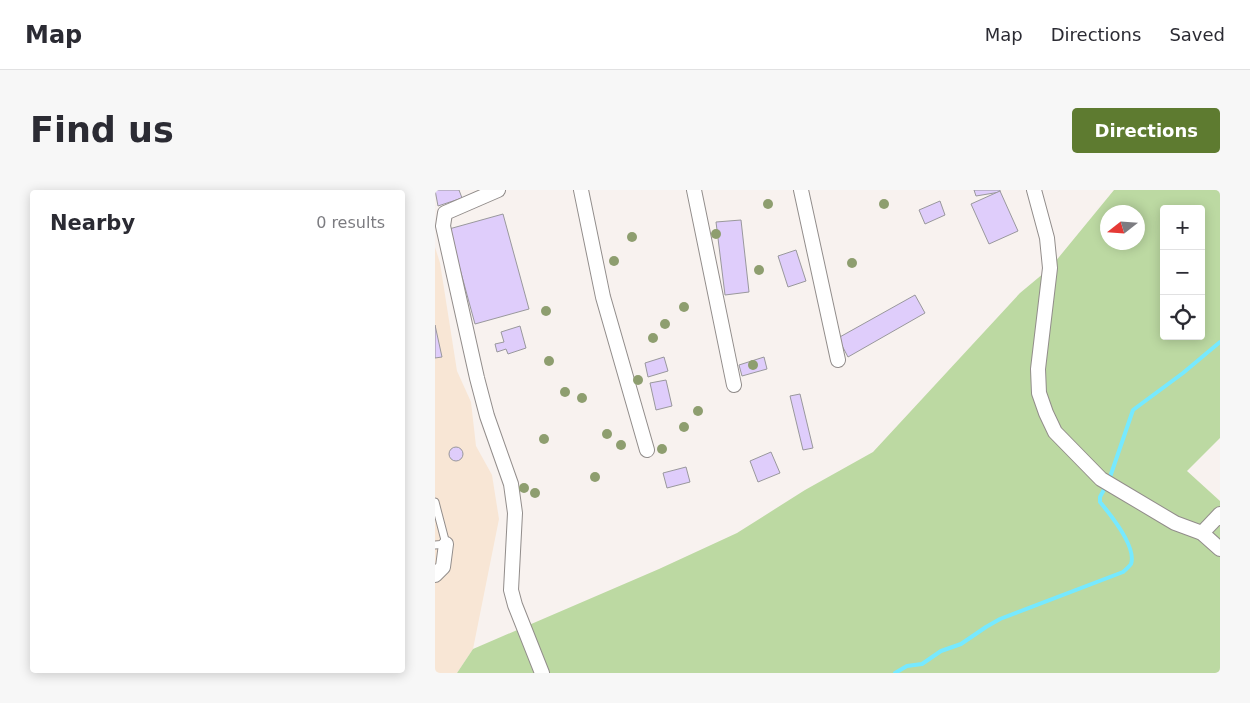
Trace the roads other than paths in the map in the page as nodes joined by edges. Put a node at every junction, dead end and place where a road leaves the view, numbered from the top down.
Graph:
1 (498, 190) edge
2 (581, 190) edge
3 (694, 190) edge
4 (801, 190) edge
5 (1034, 190) edge
6 (838, 360) dead end
7 (734, 384) dead end
8 (647, 450) dead end
9 (435, 502) edge
10 (1220, 514) edge
11 (1202, 533) junction
12 (440, 544) edge
13 (1220, 549) edge
14 (435, 575) edge
15 (542, 673) edge

1 - 15 street
2 - 8 street
3 - 7 street
4 - 6 street
5 - 11 street
9 - 12 lane
10 - 11 street
11 - 13 street
12 - 14 street

